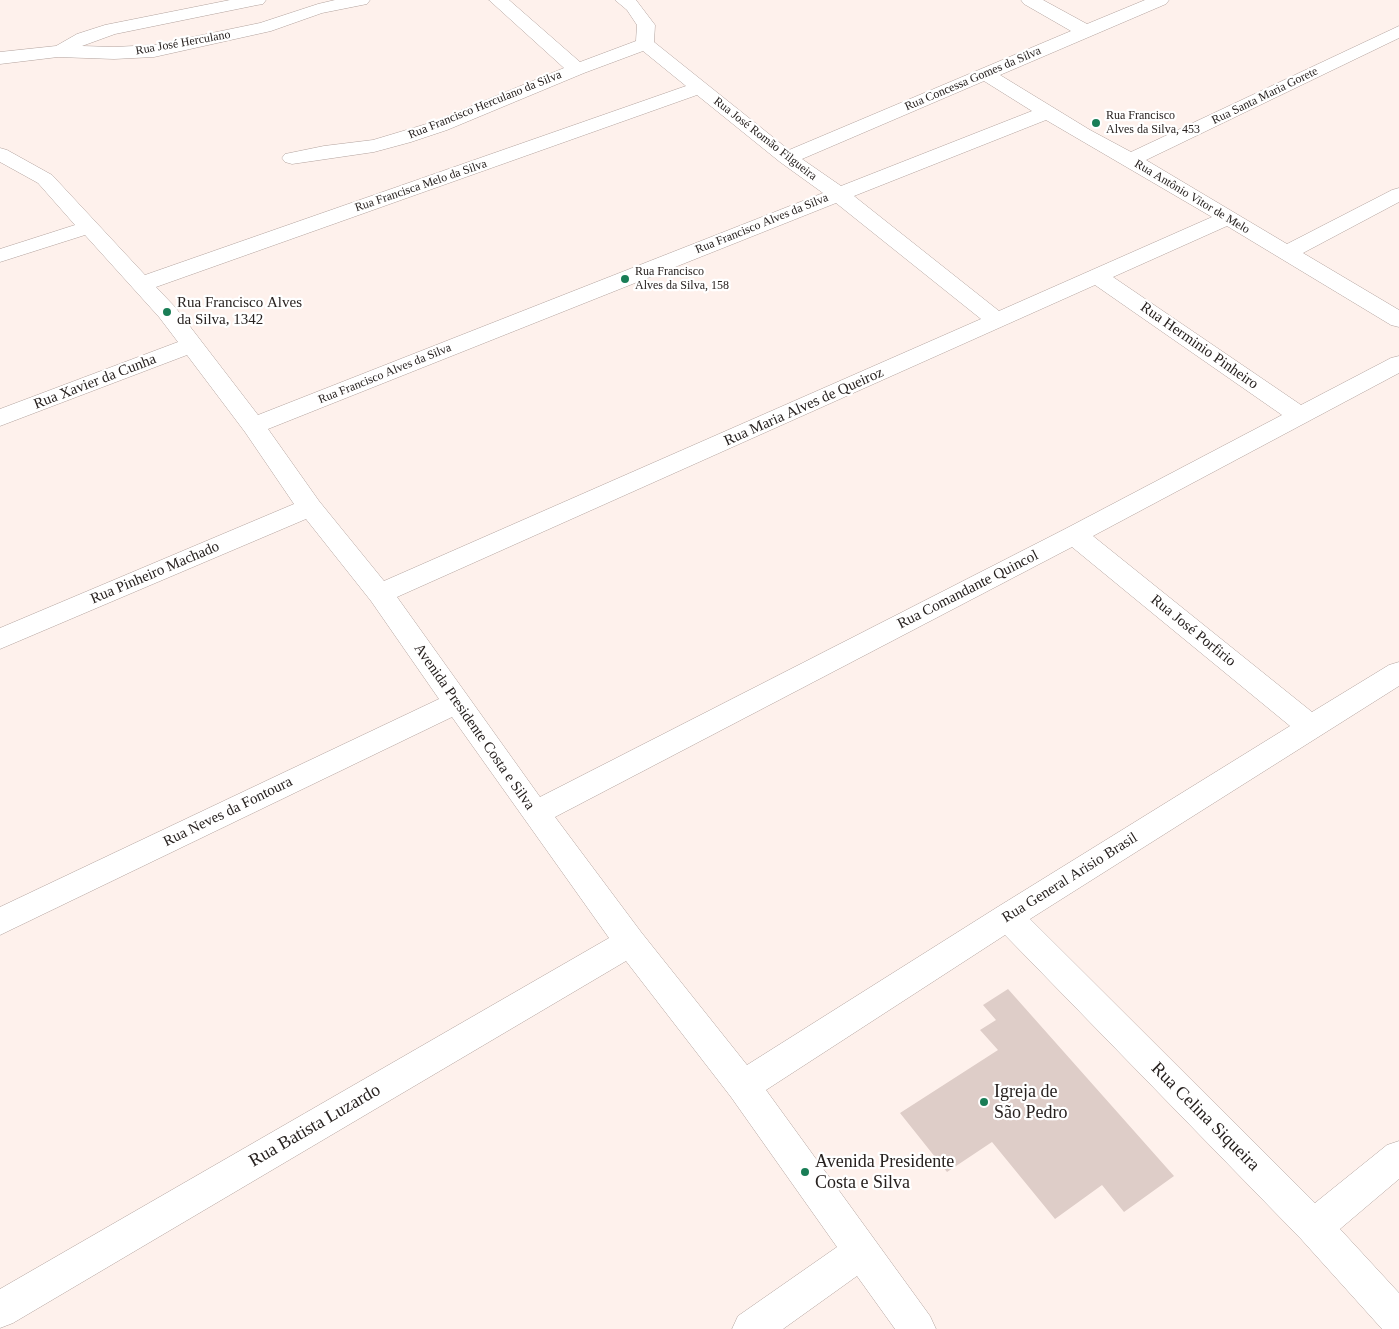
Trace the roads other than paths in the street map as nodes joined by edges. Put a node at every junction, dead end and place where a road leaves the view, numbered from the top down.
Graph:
1 (257, 0) edge
2 (361, 0) edge
3 (498, 0) edge
4 (624, 0) edge
5 (1030, 0) edge
6 (1160, 0) edge
7 (314, 5) edge
8 (1086, 31) junction
9 (1399, 31) edge
10 (645, 44) junction
11 (58, 51) junction
12 (0, 58) edge
13 (576, 69) junction
14 (985, 74) junction
15 (700, 88) junction
16 (1048, 112) junction
17 (0, 154) edge
18 (292, 158) dead end
19 (787, 158) junction
20 (1131, 160) junction
21 (838, 194) junction
22 (1399, 194) edge
23 (1227, 218) junction
24 (89, 227) junction
25 (1287, 253) junction
26 (0, 256) edge
27 (1098, 276) junction
28 (142, 284) junction
29 (1399, 320) edge
30 (998, 321) junction
31 (191, 345) junction
32 (1399, 363) edge
33 (1300, 416) junction
34 (0, 418) edge
35 (253, 426) junction
36 (310, 507) junction
37 (1074, 535) junction
38 (380, 594) junction
39 (0, 639) edge
40 (1399, 672) edge
41 (456, 703) junction
42 (1312, 727) junction
43 (535, 813) junction
44 (1007, 917) junction
45 (0, 922) edge
46 (630, 942) junction
47 (743, 1086) junction
48 (1399, 1157) edge
49 (1314, 1227) junction
50 (861, 1252) junction
51 (0, 1310) edge
52 (1399, 1320) edge
53 (751, 1329) edge
54 (917, 1329) edge

1 - 11 street
2 - 7 street, Rua José Herculano
3 - 13 street
4 - 10 street
5 - 8 street
6 - 8 street, Rua Concessa Gomes da Silva
7 - 11 street, Rua José Herculano
8 - 14 street, Rua Concessa Gomes da Silva
9 - 20 street, Rua Santa Maria Gorete
10 - 13 street, Rua Francisco Herculano da Silva
10 - 15 street, Rua José Romão Filgueira
11 - 12 street, Rua José Herculano
13 - 18 street, Rua Francisco Herculano da Silva
14 - 16 street, Rua Antônio Vitor de Melo
14 - 19 street, Rua Concessa Gomes da Silva
15 - 19 street, Rua José Romão Filgueira
15 - 28 street, Rua Francisca Melo da Silva
16 - 20 street, Rua Antônio Vitor de Melo
16 - 21 street, Rua Francisco Alves da Silva
17 - 24 street, Avenida Presidente Costa e Silva
19 - 21 street, Rua José Romão Filgueira
20 - 23 street, Rua Antônio Vitor de Melo
21 - 30 street, Rua José Romão Filgueira
21 - 35 street, Rua Francisco Alves da Silva
22 - 25 street
23 - 25 street, Rua Antônio Vitor de Melo
23 - 27 street, Rua Maria Alves de Queiroz
24 - 26 street
24 - 28 street, Avenida Presidente Costa e Silva
25 - 29 street, Rua Antônio Vitor de Melo
27 - 30 street, Rua Maria Alves de Queiroz
27 - 33 street, Rua Herminio Pinheiro
28 - 31 street, Avenida Presidente Costa e Silva
30 - 38 street, Rua Maria Alves de Queiroz
31 - 34 street, Rua Xavier da Cunha
31 - 35 street, Avenida Presidente Costa e Silva
32 - 33 street, Rua Comandante Quincol
33 - 37 street, Rua Comandante Quincol
35 - 36 street, Avenida Presidente Costa e Silva
36 - 38 street, Avenida Presidente Costa e Silva
36 - 39 street, Rua Pinheiro Machado
37 - 42 street, Rua José Porfirio
37 - 43 street, Rua Comandante Quincol
38 - 41 street, Avenida Presidente Costa e Silva
40 - 42 street, Rua General Arisio Brasil
41 - 43 street, Avenida Presidente Costa e Silva
41 - 45 street, Rua Neves da Fontoura
42 - 44 street, Rua General Arisio Brasil
43 - 46 street, Avenida Presidente Costa e Silva
44 - 47 street, Rua General Arisio Brasil
44 - 49 street, Rua Celina Siqueira
46 - 47 street, Avenida Presidente Costa e Silva
46 - 51 street, Rua Batista Luzardo
47 - 50 street, Avenida Presidente Costa e Silva
48 - 49 street
49 - 52 street, Rua Celina Siqueira
50 - 53 street
50 - 54 street, Avenida Presidente Costa e Silva

